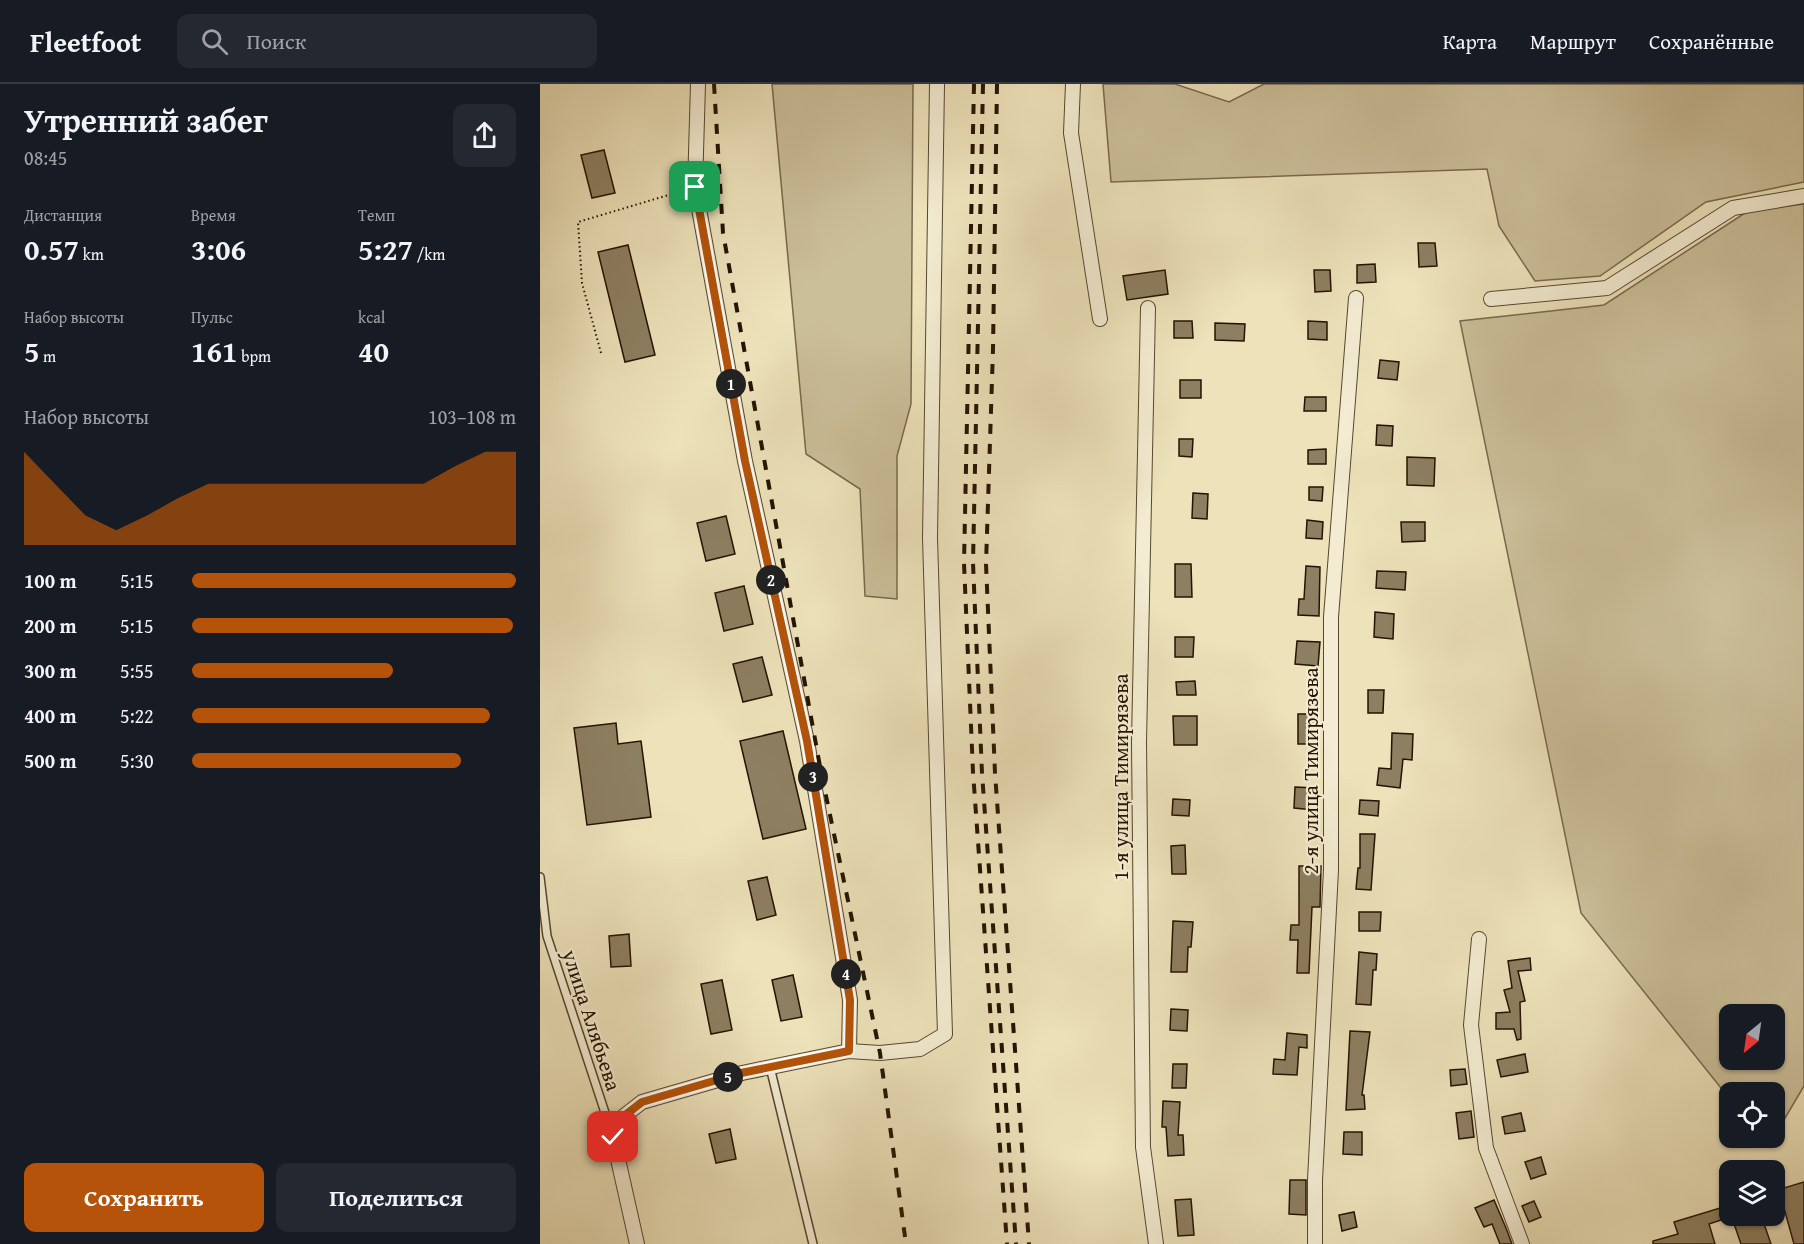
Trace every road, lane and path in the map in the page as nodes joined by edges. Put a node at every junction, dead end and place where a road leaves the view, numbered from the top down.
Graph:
1 (698, 84) edge
2 (937, 84) edge
3 (1073, 84) edge
4 (695, 187) junction
5 (1804, 196) edge
6 (1356, 298) dead end
7 (1491, 299) dead end
8 (1148, 308) dead end
9 (1100, 319) dead end
10 (602, 353) dead end
11 (540, 877) edge
12 (1479, 939) dead end
13 (849, 1051) junction
14 (770, 1068) junction
15 (613, 1137) junction
16 (637, 1244) edge
17 (813, 1244) edge
18 (1156, 1244) edge
19 (1315, 1244) edge
20 (1522, 1244) edge

1 - 4 street
2 - 13 street
3 - 9 street
4 - 10 path
4 - 13 street
5 - 7 street
6 - 19 street, 2-я улица Тимирязева
8 - 18 street, 1-я улица Тимирязева
11 - 15 lane, улица Алябьева
12 - 20 street
13 - 14 street
14 - 15 street
14 - 17 lane
15 - 16 street

